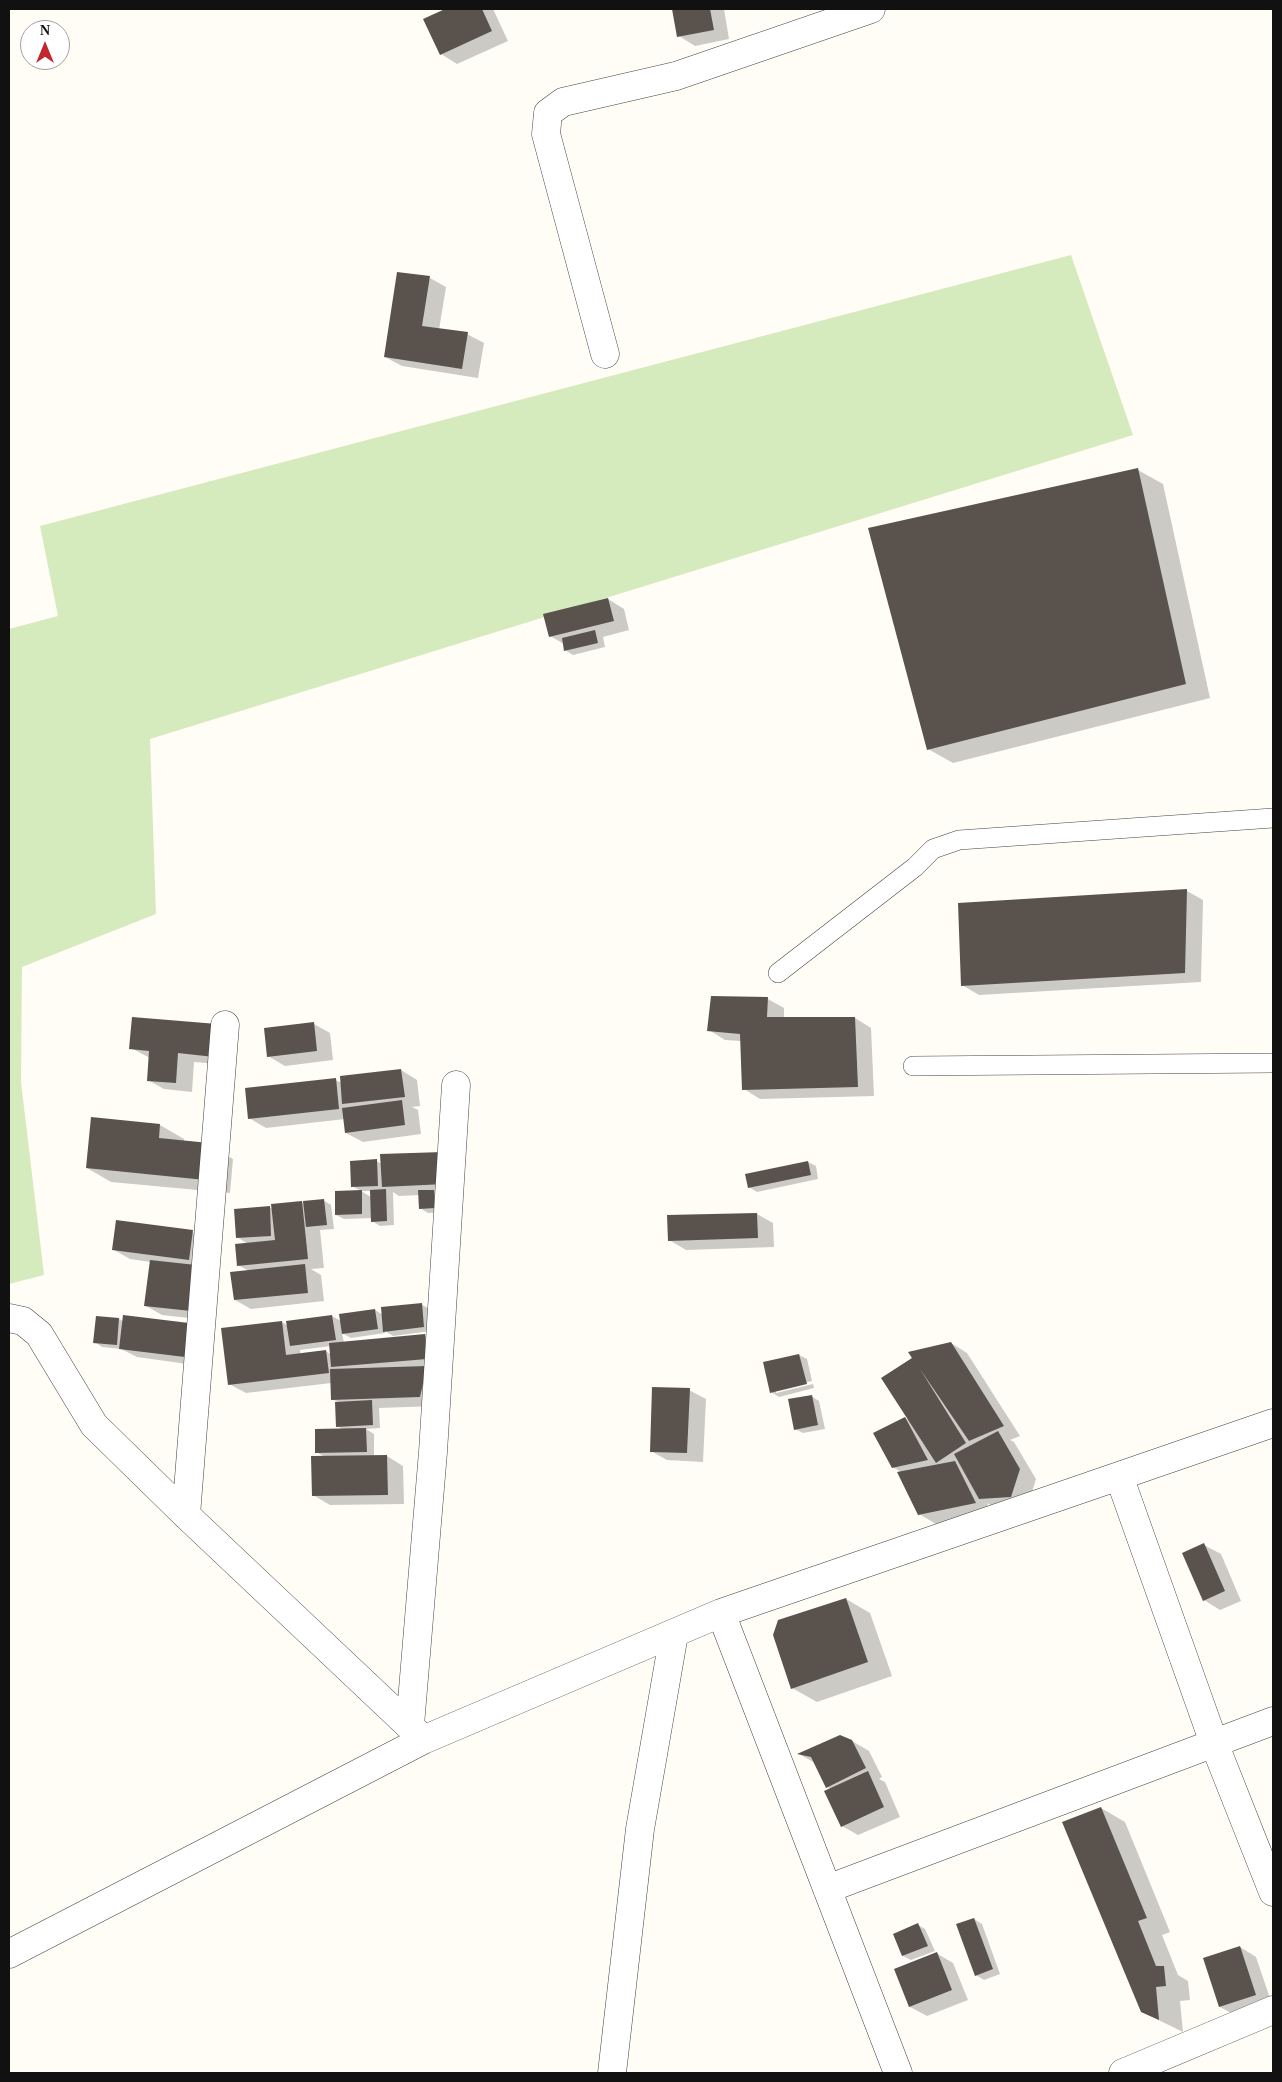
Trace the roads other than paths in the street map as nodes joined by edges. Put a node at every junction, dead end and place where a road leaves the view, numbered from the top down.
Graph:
1 (871, 9) edge
2 (605, 354) dead end
3 (1273, 818) edge
4 (778, 973) dead end
5 (225, 1025) dead end
6 (1273, 1063) edge
7 (913, 1066) dead end
8 (456, 1085) dead end
9 (9, 1318) edge
10 (1273, 1423) edge
11 (1119, 1476) junction
12 (186, 1515) junction
13 (721, 1613) junction
14 (674, 1634) junction
15 (1273, 1720) edge
16 (416, 1732) junction
17 (1214, 1743) junction
18 (827, 1889) junction
19 (1273, 1892) edge
20 (9, 1954) edge
21 (1273, 2010) edge
22 (612, 2073) edge
23 (898, 2073) edge
24 (1123, 2073) edge

1 - 2 street
3 - 4 lane
5 - 12 street
6 - 7 lane
8 - 16 street
9 - 12 street
10 - 11 street
11 - 13 street
11 - 17 street
12 - 16 street
13 - 14 street
13 - 18 street
14 - 16 street
14 - 22 street
15 - 17 street
16 - 20 street
17 - 18 street
17 - 19 street
18 - 23 street
21 - 24 street

